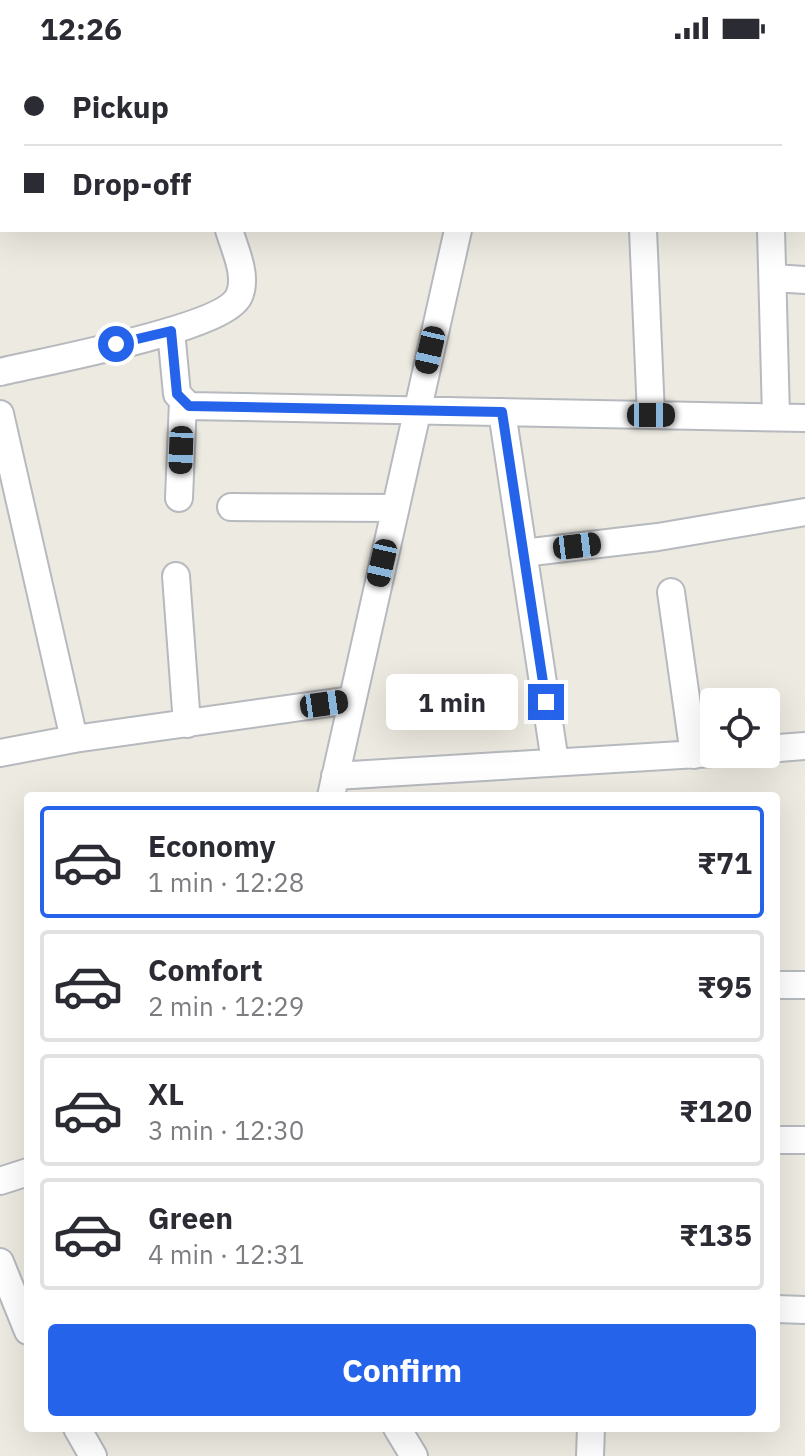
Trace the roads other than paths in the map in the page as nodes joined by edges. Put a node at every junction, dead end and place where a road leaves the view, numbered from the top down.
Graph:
1 (230, 232) edge
2 (458, 232) edge
3 (643, 232) edge
4 (771, 232) edge
5 (774, 278) junction
6 (805, 280) edge
7 (171, 331) junction
8 (0, 372) edge
9 (183, 401) junction
10 (417, 410) junction
11 (502, 412) junction
12 (0, 414) edge
13 (651, 415) junction
14 (776, 416) junction
15 (805, 418) edge
16 (179, 498) dead end
17 (231, 507) dead end
18 (395, 508) junction
19 (805, 512) edge
20 (523, 553) junction
21 (176, 576) dead end
22 (671, 592) dead end
23 (351, 700) junction
24 (187, 724) junction
25 (700, 734) edge
26 (74, 739) junction
27 (805, 746) edge
28 (780, 748) edge
29 (0, 753) edge
30 (700, 754) edge
31 (555, 762) junction
32 (333, 786) edge
33 (780, 985) edge
34 (805, 985) edge
35 (780, 1140) edge
36 (805, 1140) edge
37 (24, 1173) edge
38 (0, 1181) edge
39 (0, 1262) edge
40 (780, 1309) edge
41 (805, 1310) edge
42 (24, 1321) edge
43 (79, 1432) edge
44 (591, 1432) edge
45 (93, 1456) edge
46 (590, 1456) edge

1 - 7 street
2 - 10 street
3 - 13 street
4 - 5 street
5 - 6 street
5 - 14 street
7 - 8 street
7 - 9 street
9 - 10 street
9 - 16 street
10 - 11 street
10 - 18 street
11 - 13 street
11 - 20 street
12 - 26 street
13 - 14 street
14 - 15 street
17 - 18 street
18 - 23 street
19 - 20 street
20 - 31 street
21 - 24 street
22 - 25 street
23 - 24 street
23 - 32 street
24 - 26 street
26 - 29 street
27 - 28 street
30 - 31 street
31 - 32 street
33 - 34 street
35 - 36 street
37 - 38 street
39 - 42 street
40 - 41 street
43 - 45 street
44 - 46 street

